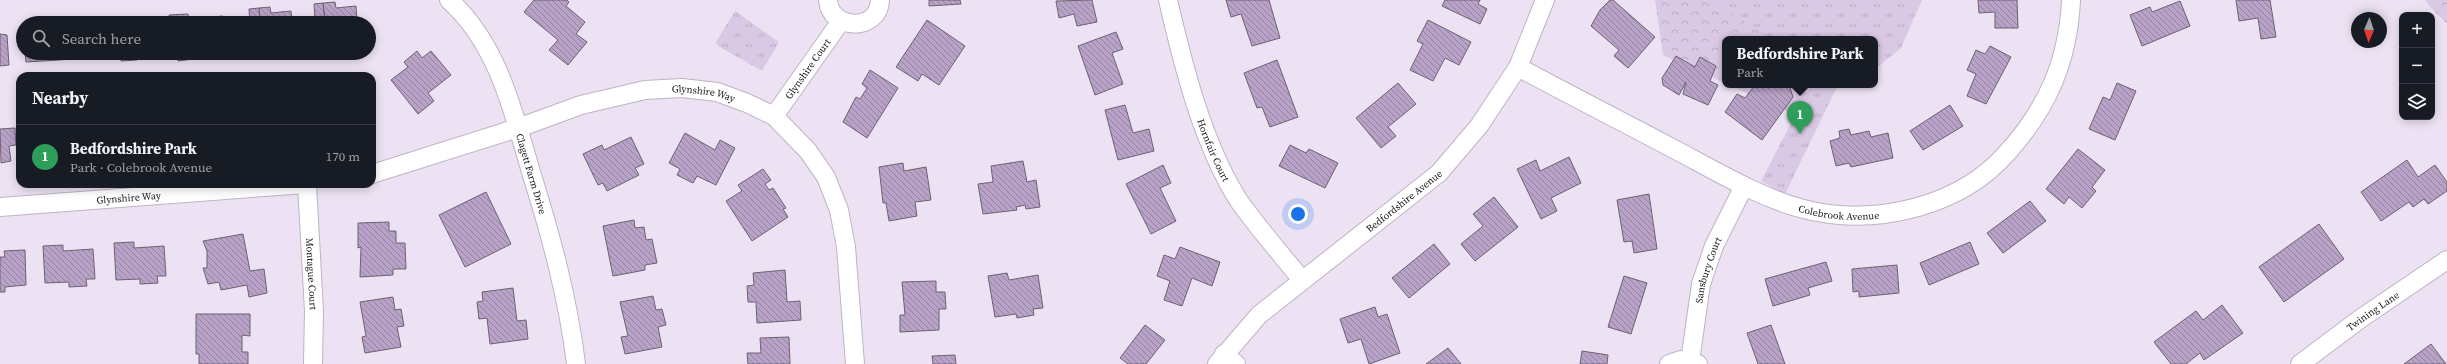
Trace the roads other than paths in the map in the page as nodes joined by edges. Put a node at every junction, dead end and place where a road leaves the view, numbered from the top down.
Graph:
1 (448, 0) edge
2 (828, 0) edge
3 (880, 0) edge
4 (1168, 0) edge
5 (1545, 0) edge
6 (2071, 0) edge
7 (841, 21) junction
8 (1518, 67) junction
9 (774, 116) junction
10 (518, 128) junction
11 (376, 173) edge
12 (1744, 186) junction
13 (253, 188) edge
14 (306, 188) edge
15 (0, 207) edge
16 (2447, 260) edge
17 (1302, 280) junction
18 (1226, 361) edge
19 (1694, 362) edge
20 (313, 364) edge
21 (576, 364) edge
22 (855, 364) edge
23 (1669, 364) edge
24 (2300, 364) edge

1 - 10 street, Clagett Farm Drive
2 - 7 street
3 - 7 street
4 - 17 street, Hornfair Court
5 - 8 street, Bedfordshire Avenue
6 - 12 street, Colebrook Avenue
7 - 9 street, Glynshire Court
8 - 12 street, Colebrook Avenue
8 - 17 street, Bedfordshire Avenue
9 - 10 street, Glynshire Way
9 - 22 street, Glynshire Way
10 - 11 street, Glynshire Way
10 - 21 street, Clagett Farm Drive
12 - 19 street, Sansbury Court
13 - 15 street, Glynshire Way
14 - 20 street, Montague Court
16 - 24 street, Twining Lane
17 - 18 street, Bedfordshire Avenue
19 - 23 street, Sansbury Court

